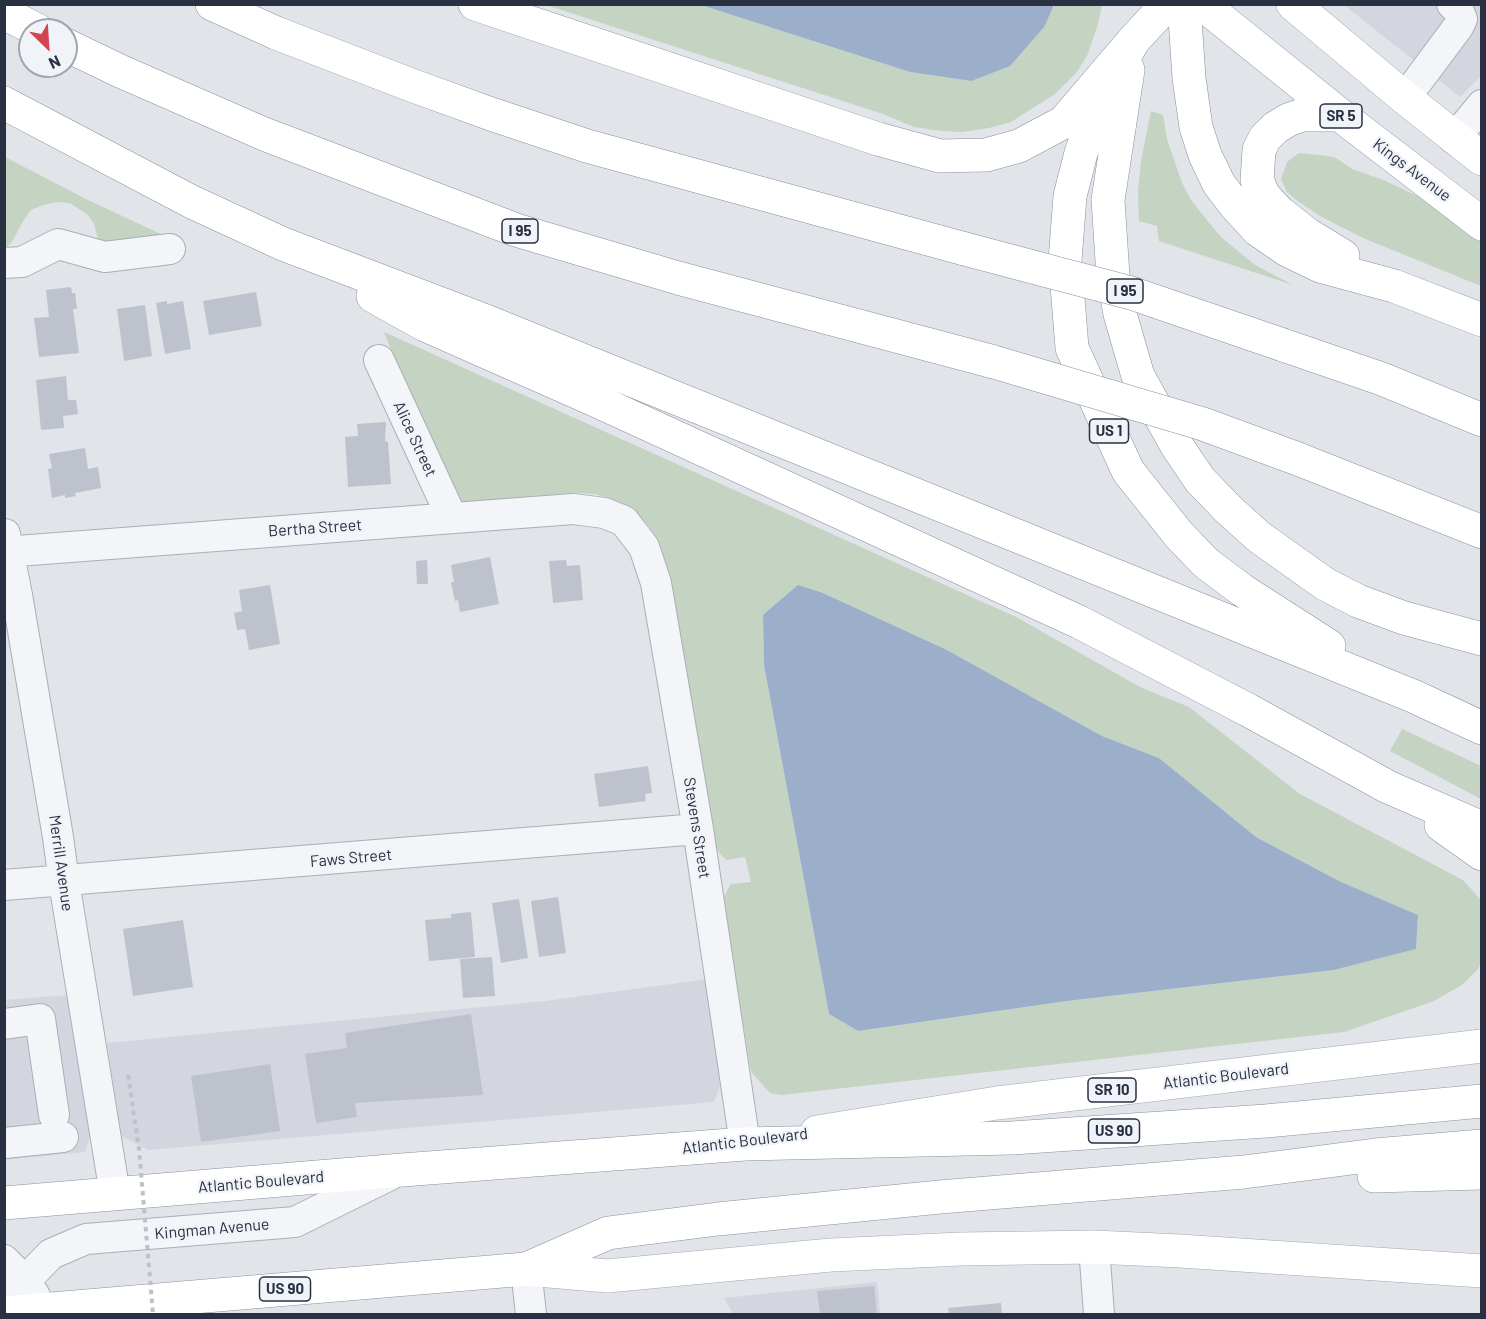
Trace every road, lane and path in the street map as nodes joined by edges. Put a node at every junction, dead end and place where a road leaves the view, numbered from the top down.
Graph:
1 (212, 4) edge
2 (475, 4) edge
3 (1167, 4) edge
4 (1184, 4) edge
5 (1202, 4) edge
6 (1293, 4) edge
7 (1452, 4) edge
8 (4, 13) edge
9 (18, 20) edge
10 (1133, 41) junction
11 (78, 51) edge
12 (1405, 98) junction
13 (4, 103) edge
14 (1482, 105) edge
15 (1340, 116) junction
16 (1454, 139) junction
17 (1482, 159) edge
18 (1482, 224) edge
19 (283, 244) junction
20 (170, 249) dead end
21 (4, 263) edge
22 (1394, 286) junction
23 (1482, 320) edge
24 (379, 360) dead end
25 (1482, 420) edge
26 (452, 518) junction
27 (624, 521) joint
28 (1482, 532) edge
29 (6, 545) edge
30 (1482, 639) edge
31 (1413, 696) junction
32 (1482, 728) edge
33 (1388, 787) junction
34 (1482, 828) edge
35 (698, 829) junction
36 (1482, 854) edge
37 (64, 882) junction
38 (4, 885) edge
39 (85, 1014) junction
40 (40, 1019) junction
41 (4, 1024) edge
42 (1481, 1046) edge
43 (128, 1075) dead end
44 (1482, 1101) edge
45 (4, 1143) edge
46 (745, 1144) junction
47 (1482, 1146) edge
48 (402, 1170) junction
49 (1244, 1172) junction
50 (1482, 1173) edge
51 (115, 1194) junction
52 (4, 1203) edge
53 (1094, 1247) junction
54 (4, 1260) edge
55 (526, 1269) junction
56 (1482, 1271) edge
57 (25, 1281) junction
58 (45, 1312) edge
59 (4, 1313) edge
60 (153, 1314) edge
61 (531, 1314) edge
62 (1099, 1314) edge

1 - 25 main road, I 95, bridge
2 - 10 main road
3 - 10 main road, US 1
4 - 22 main road
5 - 15 main road, Kings Avenue / SR 5
6 - 12 main road
7 - 12 street
8 - 9 main road
10 - 30 main road
10 - 31 main road, US 1
11 - 28 main road, I 95, bridge
12 - 16 main road
13 - 19 main road
14 - 16 street
15 - 18 main road, Kings Avenue / SR 5
15 - 22 main road
16 - 17 main road
19 - 31 main road
19 - 33 main road
20 - 21 street
22 - 23 main road
24 - 26 street, Alice Street
26 - 27 street, Bertha Street
26 - 29 street, Bertha Street
27 - 35 street, Stevens Street
29 - 37 street, Merrill Avenue
31 - 32 main road, US 1
33 - 34 main road
33 - 36 main road
35 - 37 street, Faws Street
35 - 46 street, Stevens Street
37 - 38 street, Faws Street
37 - 39 street, Merrill Avenue
39 - 40 street
39 - 51 street, Merrill Avenue
40 - 41 street
40 - 45 street
42 - 46 main road, Atlantic Boulevard / SR 10
43 - 60 path, bridge
44 - 46 main road, US 90
46 - 48 main road, Atlantic Boulevard / US 90
47 - 49 main road
48 - 51 main road, Atlantic Boulevard / US 90
48 - 57 street, Kingman Avenue
49 - 50 main road, US 90
49 - 55 main road, US 90
51 - 52 main road, Atlantic Boulevard / US 90
53 - 55 main road
53 - 56 main road
53 - 62 street
54 - 57 street
55 - 58 main road, US 90
55 - 61 street
57 - 58 street
57 - 59 street, Kingman Avenue
58 - 59 main road, US 90

